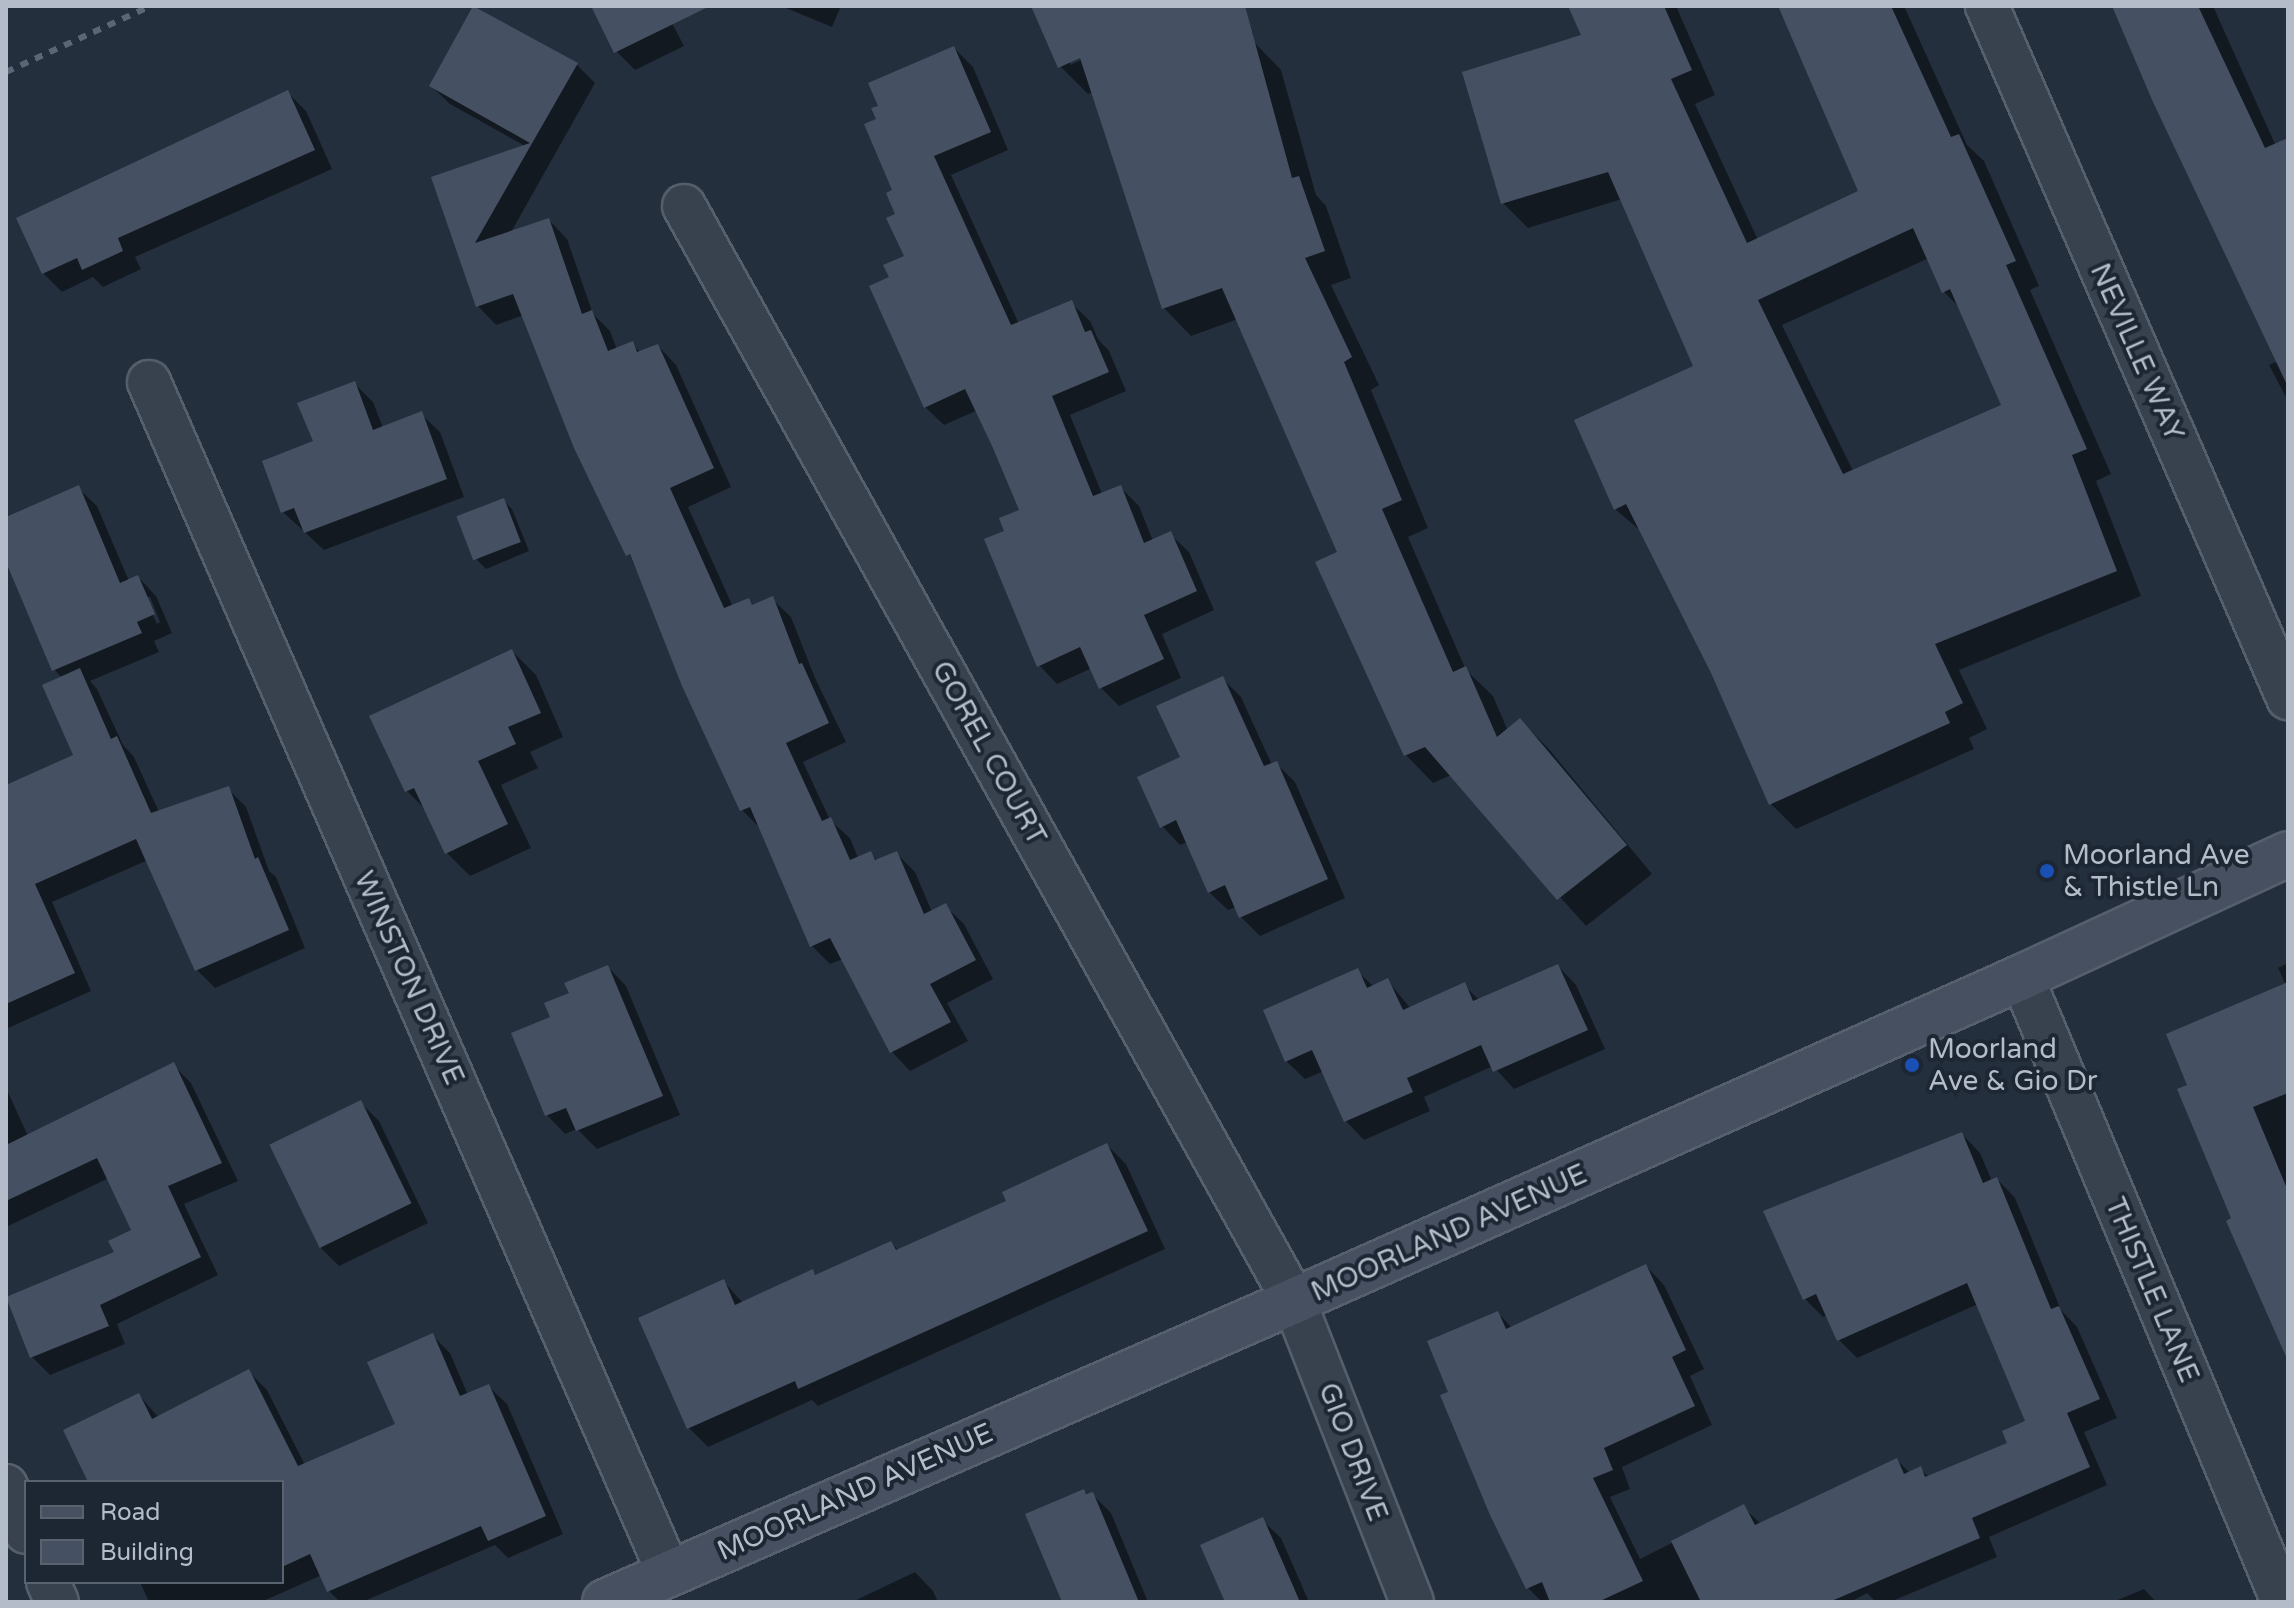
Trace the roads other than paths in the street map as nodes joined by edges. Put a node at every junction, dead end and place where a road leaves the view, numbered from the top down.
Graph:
1 (1987, 6) edge
2 (684, 206) dead end
3 (149, 382) dead end
4 (2288, 698) edge
5 (2288, 854) edge
6 (2022, 977) junction
7 (1294, 1301) junction
8 (6, 1486) edge
9 (24, 1527) edge
10 (669, 1574) junction
11 (605, 1602) edge
12 (1412, 1602) edge
13 (2283, 1602) edge

1 - 4 street, NEVILLE WAY
2 - 7 street, GOREL COURT
3 - 10 street, WINSTON DRIVE
5 - 6 street, MOORLAND AVENUE
6 - 7 street, MOORLAND AVENUE
6 - 13 street, THISTLE LANE
7 - 10 street, MOORLAND AVENUE
7 - 12 street, GIO DRIVE
8 - 9 street
10 - 11 street, MOORLAND AVENUE

